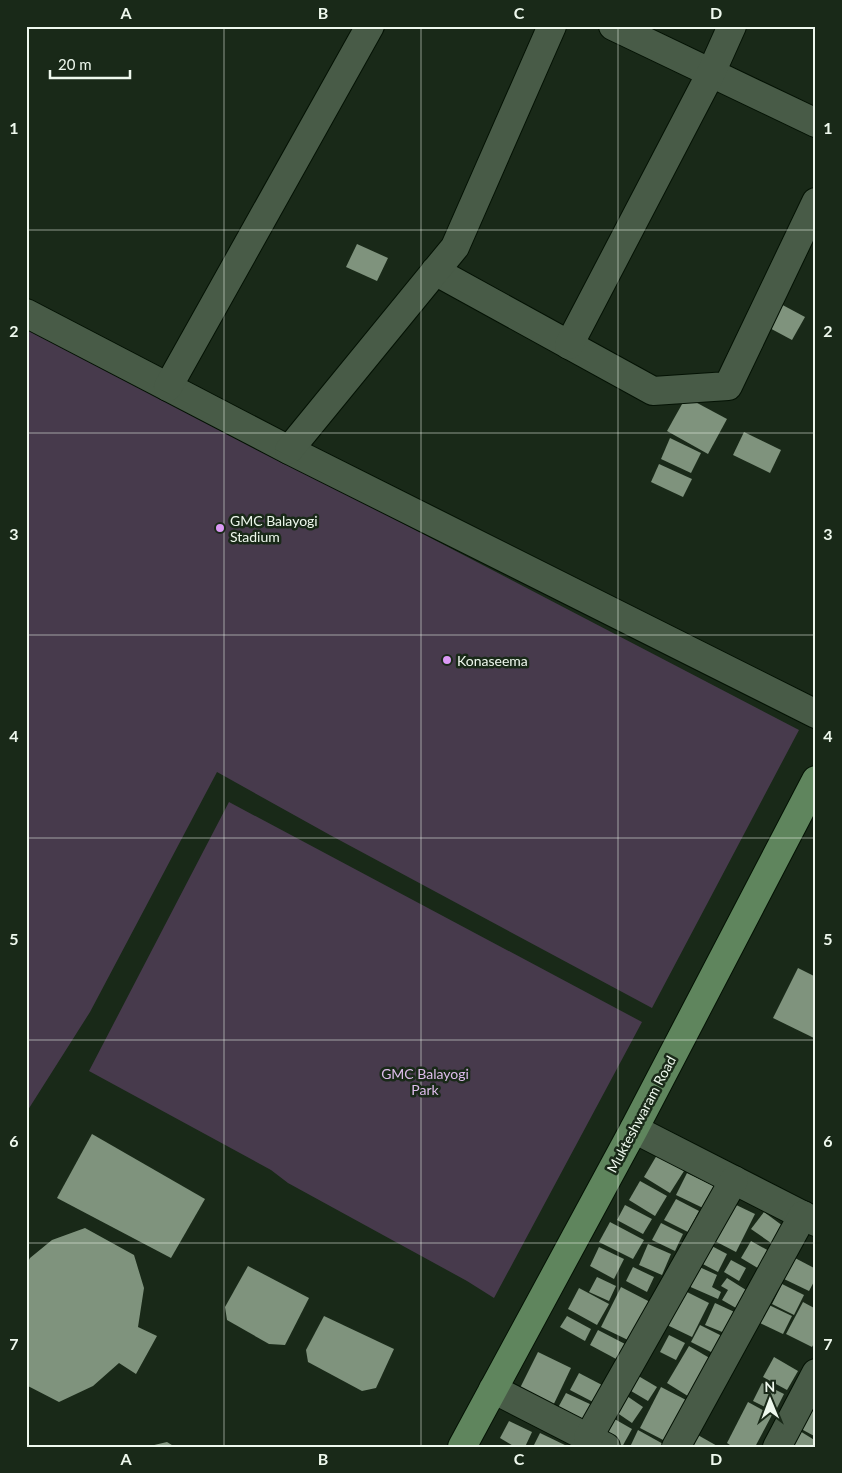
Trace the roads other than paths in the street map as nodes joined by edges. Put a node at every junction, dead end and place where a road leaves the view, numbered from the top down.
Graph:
1 (370, 26) edge
2 (552, 26) edge
3 (613, 26) edge
4 (732, 26) edge
5 (711, 73) junction
6 (816, 123) edge
7 (816, 202) edge
8 (436, 271) junction
9 (26, 313) edge
10 (569, 344) junction
11 (168, 387) junction
12 (289, 450) junction
13 (816, 714) edge
14 (816, 780) edge
15 (634, 1129) junction
16 (734, 1180) junction
17 (809, 1218) edge
18 (816, 1374) edge
19 (493, 1389) junction
20 (597, 1442) edge
21 (462, 1447) edge
22 (676, 1447) edge
23 (777, 1447) edge

1 - 11 street
2 - 8 street
3 - 5 street
4 - 5 street
5 - 6 street
5 - 10 street
7 - 10 street
8 - 10 street
8 - 12 street
9 - 11 street
11 - 12 street
12 - 13 street
14 - 15 main road, Mukteshwaram Road
15 - 16 street
15 - 19 main road, Mukteshwaram Road
16 - 17 street
16 - 20 street
17 - 22 street
18 - 23 street
19 - 20 street
19 - 21 main road, Mukteshwaram Road

